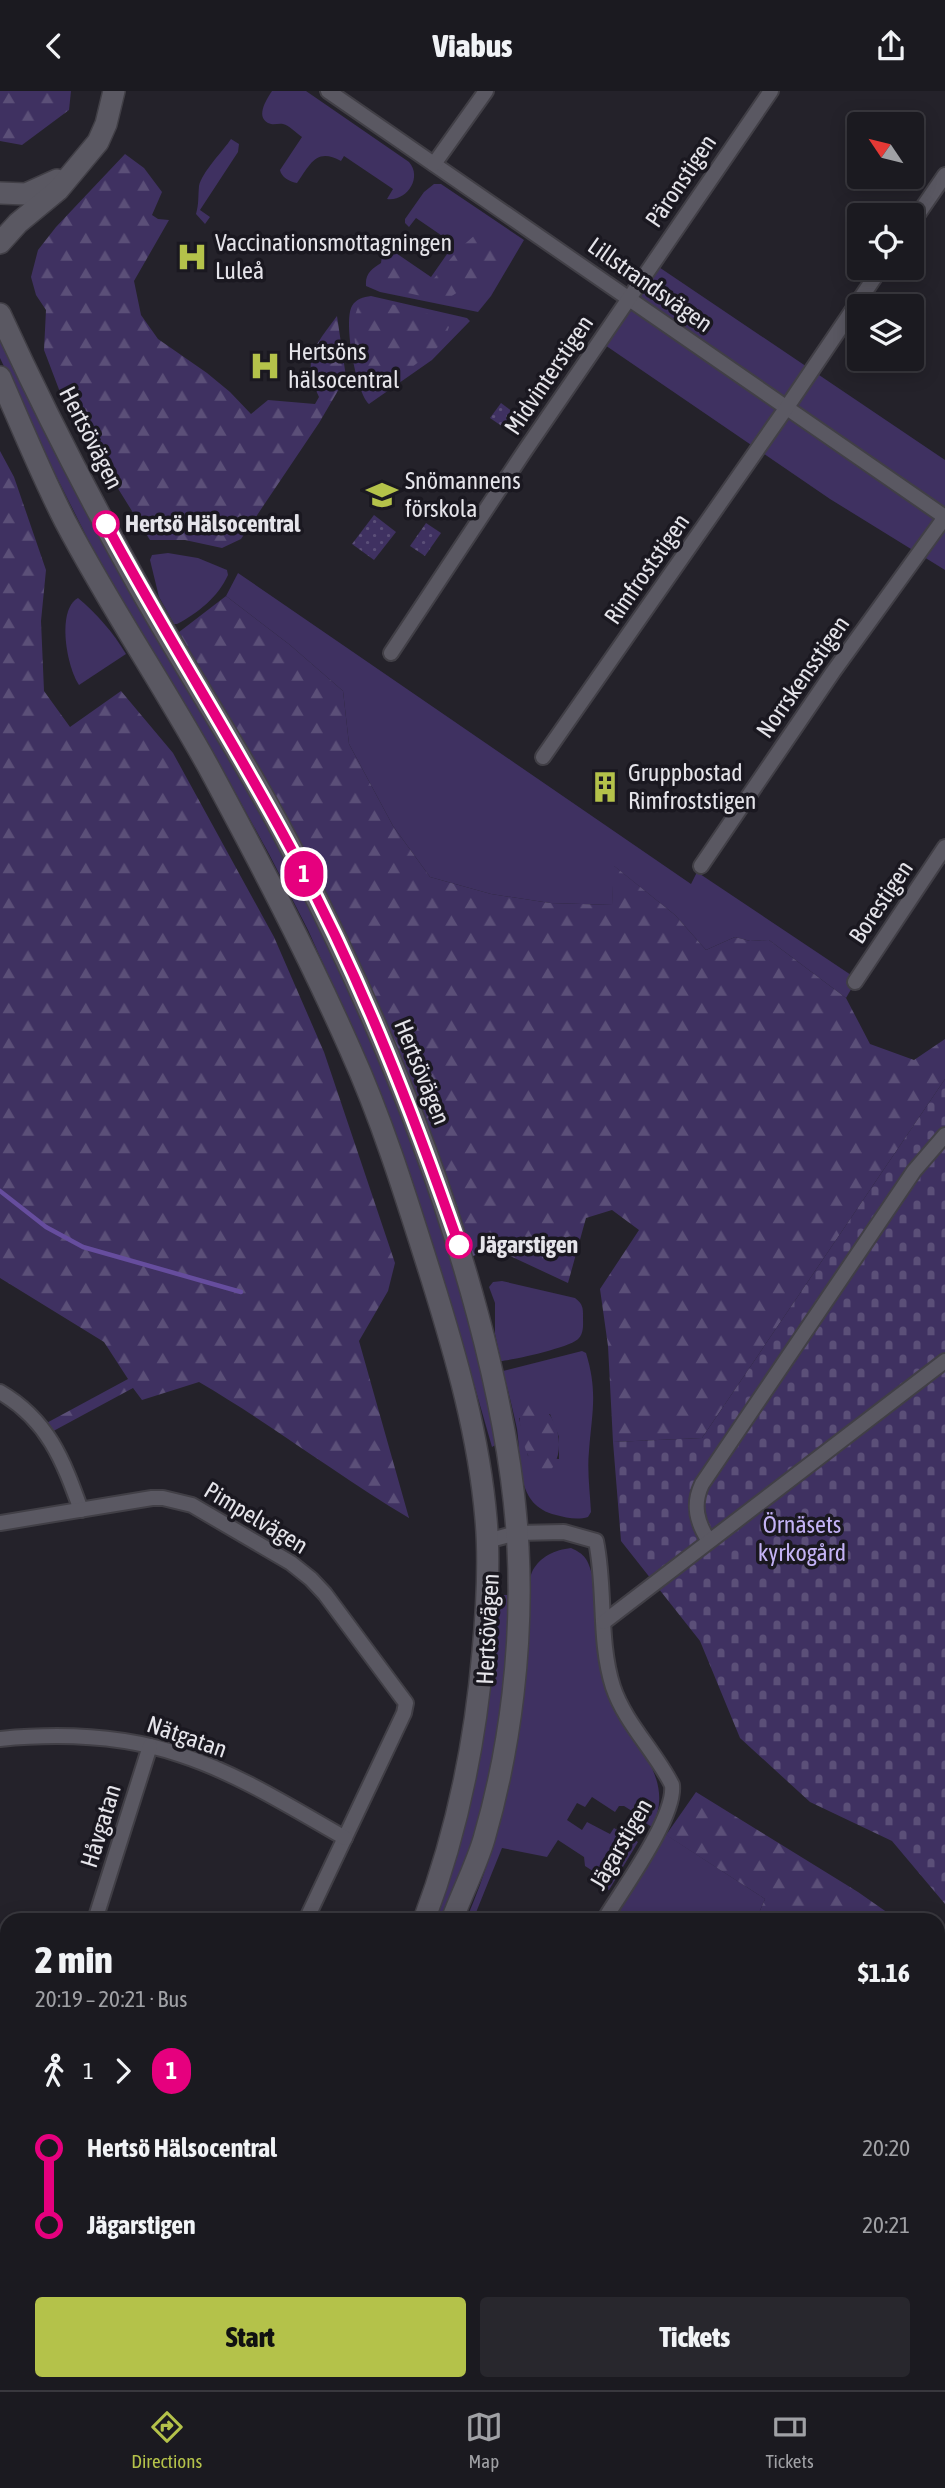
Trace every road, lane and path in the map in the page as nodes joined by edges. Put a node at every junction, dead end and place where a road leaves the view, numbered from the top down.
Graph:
1 (114, 91) edge
2 (328, 91) edge
3 (486, 91) edge
4 (771, 91) edge
5 (434, 164) junction
6 (69, 175) junction
7 (945, 175) edge
8 (0, 193) edge
9 (0, 203) edge
10 (924, 206) edge
11 (0, 242) edge
12 (873, 280) edge
13 (629, 298) junction
14 (0, 314) edge
15 (0, 377) edge
16 (787, 407) junction
17 (945, 517) edge
18 (391, 653) dead end
19 (543, 757) dead end
20 (945, 847) edge
21 (701, 866) dead end
22 (855, 982) dead end
23 (945, 1135) edge
24 (945, 1361) edge
25 (0, 1392) edge
26 (81, 1510) junction
27 (0, 1523) edge
28 (517, 1534) junction
29 (487, 1541) junction
30 (709, 1541) junction
31 (604, 1622) junction
32 (0, 1739) edge
33 (150, 1746) junction
34 (345, 1838) junction
35 (97, 1913) edge
36 (309, 1913) edge
37 (426, 1913) edge
38 (455, 1913) edge
39 (608, 1913) edge

1 - 6 main road
2 - 5 street, Lillstrandsvägen
3 - 5 street
4 - 13 street, Päronstigen
5 - 13 street, Lillstrandsvägen
6 - 8 main road
6 - 11 main road
7 - 10 street
9 - 11 main road
12 - 16 street, Rimfroststigen
13 - 16 street, Lillstrandsvägen
13 - 18 street, Midvinterstigen
14 - 28 main road, Hertsövägen
15 - 29 main road, Hertsövägen
16 - 17 street, Lillstrandsvägen
16 - 19 street, Rimfroststigen
17 - 21 street, Norrskensstigen
20 - 22 street, Borestigen
23 - 30 street
24 - 30 street
25 - 26 street
26 - 27 street, Pimpelvägen
26 - 34 street, Pimpelvägen
28 - 29 street, Jägarstigen
28 - 31 street, Jägarstigen
28 - 38 main road, Hertsövägen
29 - 37 main road, Hertsövägen
30 - 31 street
31 - 39 street, Jägarstigen
32 - 33 street, Nätgatan
33 - 34 street, Nätgatan
33 - 35 street, Håvgatan
34 - 36 street

